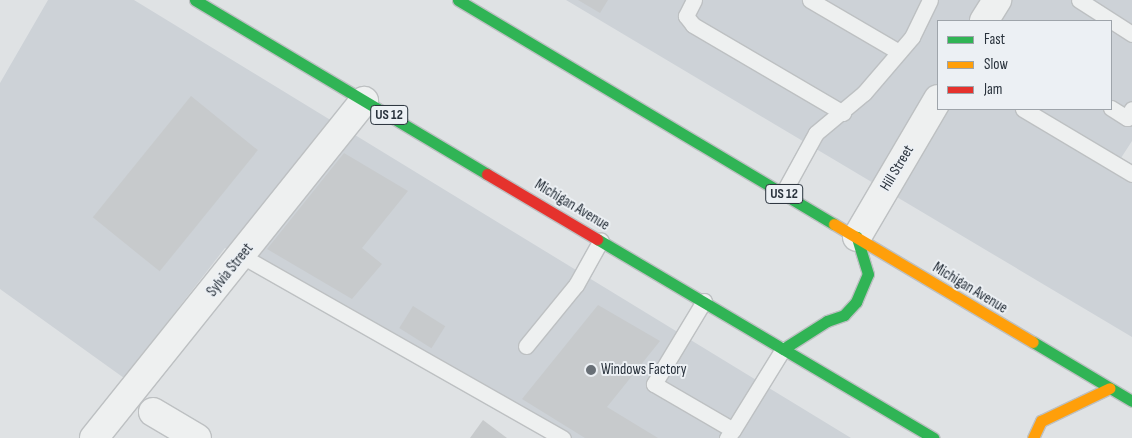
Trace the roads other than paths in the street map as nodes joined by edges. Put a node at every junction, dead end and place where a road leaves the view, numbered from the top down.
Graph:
1 (195, 0) edge
2 (458, 0) edge
3 (694, 0) edge
4 (810, 0) edge
5 (930, 0) edge
6 (1080, 0) edge
7 (1111, 20) edge
8 (1112, 21) edge
9 (1132, 34) edge
10 (900, 52) junction
11 (364, 101) junction
12 (937, 101) edge
13 (1112, 109) edge
14 (1132, 109) edge
15 (1025, 110) edge
16 (843, 113) junction
17 (1132, 174) edge
18 (783, 193) junction
19 (857, 237) junction
20 (600, 240) junction
21 (242, 256) junction
22 (704, 301) junction
23 (526, 346) dead end
24 (783, 348) junction
25 (1110, 388) junction
26 (1132, 402) edge
27 (153, 412) dead end
28 (730, 434) edge
29 (94, 438) edge
30 (197, 438) edge
31 (563, 438) edge
32 (933, 438) edge
33 (1033, 438) edge

1 - 11 main road, Michigan Avenue / US 12
2 - 18 main road, Michigan Avenue / US 12
3 - 16 lane
4 - 10 lane
5 - 10 lane
6 - 7 lane
8 - 9 lane
10 - 16 lane
11 - 20 main road, Michigan Avenue / US 12
11 - 21 street, Sylvia Street
12 - 19 street, Hill Street
13 - 14 lane
15 - 17 lane
16 - 18 lane
18 - 19 main road, Michigan Avenue / US 12
19 - 24 main road
19 - 25 main road, Michigan Avenue / US 12
20 - 22 main road, Michigan Avenue / US 12
20 - 23 lane
21 - 29 street, Sylvia Street
21 - 31 lane
22 - 24 main road, Michigan Avenue / US 12
22 - 28 lane
24 - 28 lane
24 - 32 main road, Michigan Avenue / US 12
25 - 26 main road, Michigan Avenue / US 12
25 - 33 main road
27 - 30 street

